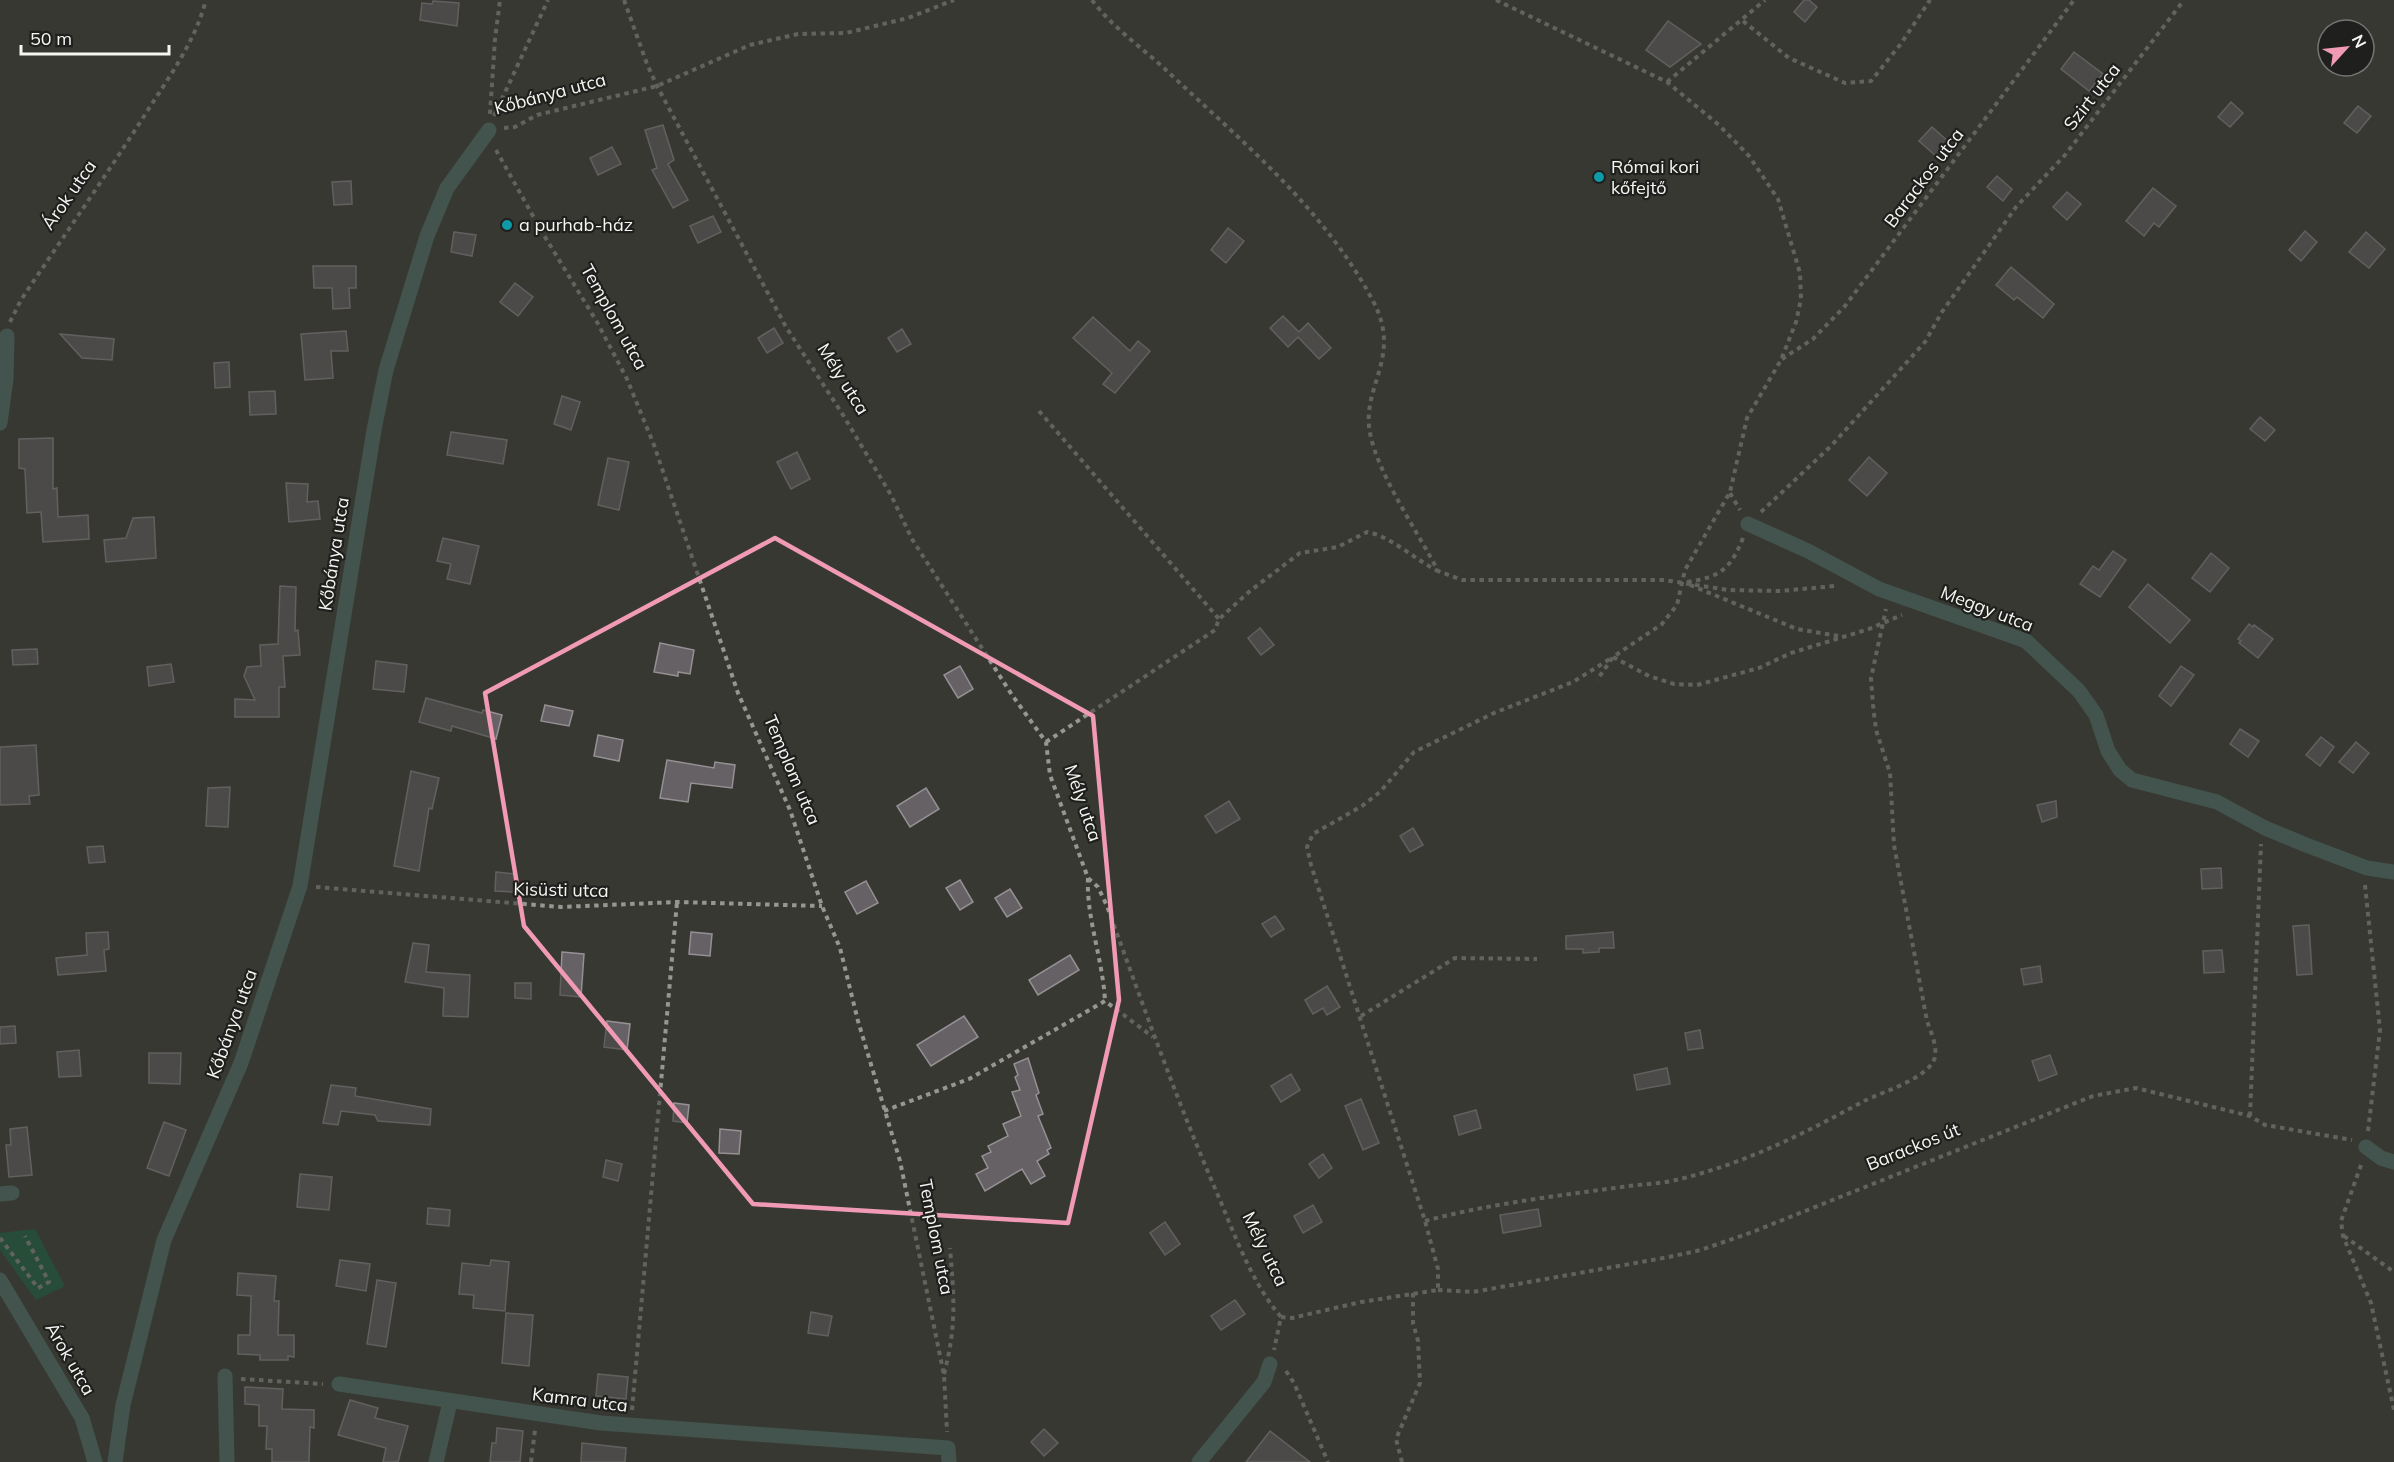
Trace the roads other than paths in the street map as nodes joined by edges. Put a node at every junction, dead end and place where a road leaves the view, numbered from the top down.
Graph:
1 (489, 130) road end
2 (7, 336) road end
3 (0, 423) edge
4 (1748, 524) road end
5 (2394, 873) edge
6 (2366, 1147) road end
7 (2394, 1162) edge
8 (0, 1280) edge
9 (1270, 1364) road end
10 (225, 1376) road end
11 (339, 1384) road end
12 (450, 1402) junction
13 (949, 1455) edge
14 (95, 1462) edge
15 (115, 1462) edge
16 (227, 1462) edge
17 (436, 1462) edge
18 (1199, 1462) edge

1 - 15 street, Kőbánya utca
2 - 3 street
4 - 5 street, Meggy utca
6 - 7 street
8 - 14 street, Árok utca
9 - 18 street
10 - 16 street
11 - 12 street, Kamra utca
12 - 13 street, Kamra utca
12 - 17 street

